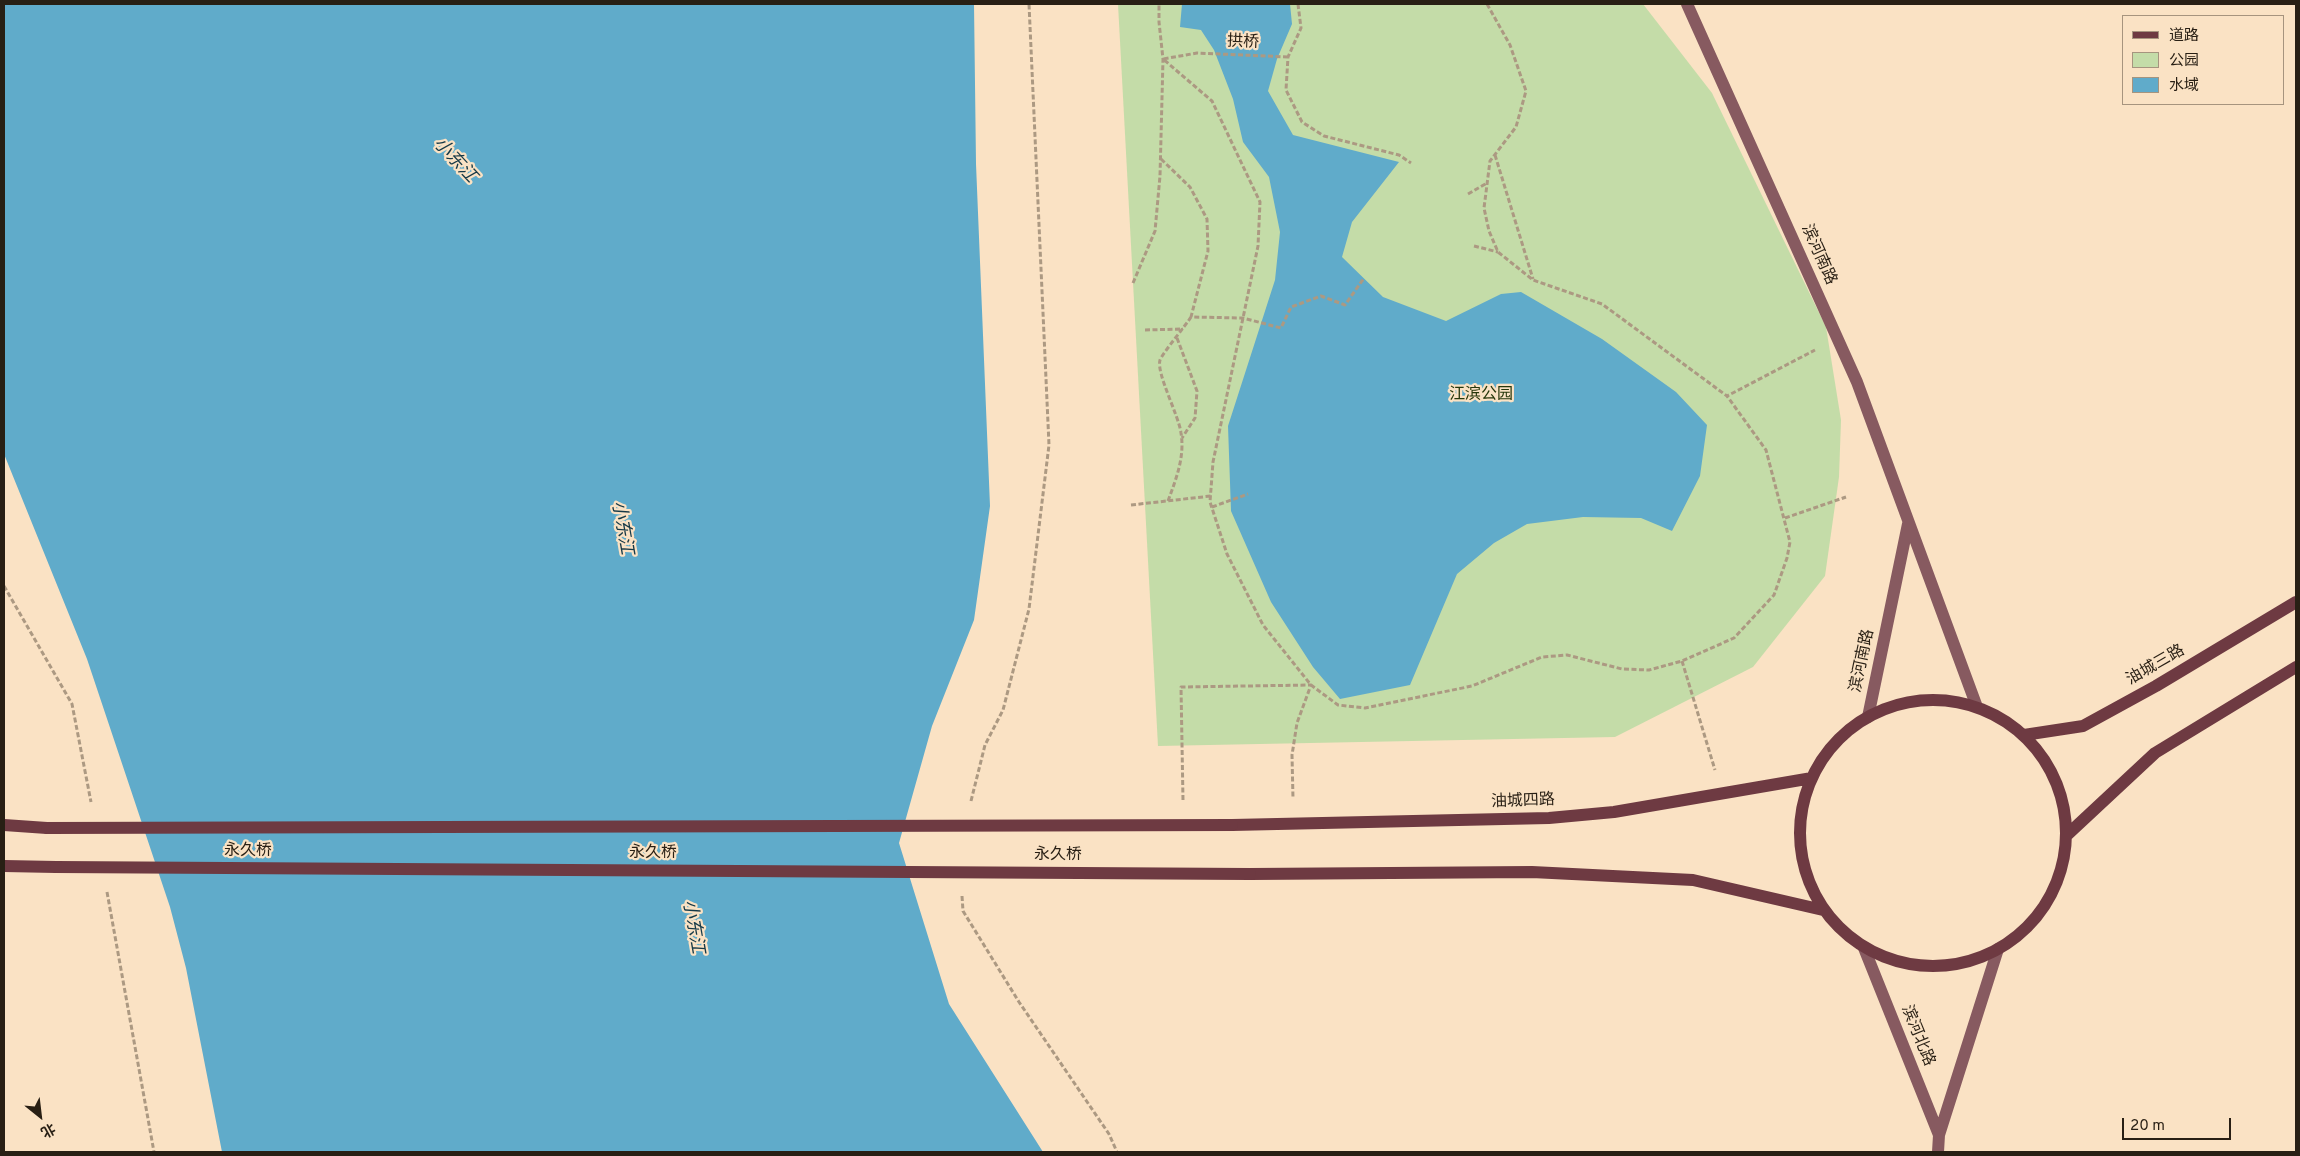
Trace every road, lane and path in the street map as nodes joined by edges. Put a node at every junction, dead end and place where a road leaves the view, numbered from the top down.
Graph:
1 (1029, 4) edge
2 (1159, 4) edge
3 (1298, 4) edge
4 (1486, 4) edge
5 (1687, 4) edge
6 (1288, 57) junction
7 (1163, 59) junction
8 (1494, 155) junction
9 (1161, 158) junction
10 (1412, 163) dead end
11 (1487, 183) junction
12 (1468, 194) dead end
13 (1474, 246) dead end
14 (1498, 252) junction
15 (1364, 278) dead end
16 (1533, 280) junction
17 (1133, 283) dead end
18 (1191, 317) junction
19 (1243, 318) junction
20 (1183, 329) junction
21 (1145, 330) dead end
22 (1176, 338) junction
23 (1837, 339) junction
24 (1727, 396) junction
25 (1182, 438) junction
26 (1248, 494) dead end
27 (1211, 496) junction
28 (1846, 497) dead end
29 (1168, 501) junction
30 (1131, 505) dead end
31 (1212, 507) junction
32 (1785, 518) junction
33 (1908, 524) junction
34 (2296, 602) edge
35 (1682, 661) junction
36 (2296, 667) edge
37 (1311, 685) junction
38 (1976, 707) junction
39 (1868, 717) junction
40 (2024, 735) junction
41 (1812, 778) junction
42 (1722, 793) junction
43 (970, 802) dead end
44 (1293, 824) junction
45 (1232, 825) joint
46 (4, 826) edge
47 (1183, 826) junction
48 (2067, 835) junction
49 (4, 866) edge
50 (962, 894) dead end
51 (1823, 910) junction
52 (1864, 948) junction
53 (1998, 949) junction
54 (1939, 1135) junction
55 (1117, 1152) edge
56 (1938, 1152) edge

1 - 43 path
2 - 7 path
3 - 6 path
4 - 8 path
5 - 23 street, 滨河南路
6 - 7 path, 拱桥
6 - 10 path
7 - 9 path
7 - 19 path
8 - 11 path
8 - 16 path
9 - 17 path
9 - 18 path
11 - 12 path
11 - 14 path
13 - 14 path
14 - 16 path
15 - 19 path
16 - 24 path
18 - 19 path
18 - 20 path
19 - 27 path
20 - 21 path
20 - 22 path
22 - 25 path
22 - 25 path
23 - 24 path
23 - 33 street, 滨河南路
24 - 32 path
25 - 29 path
26 - 31 path
27 - 29 path
27 - 31 path
28 - 32 path
29 - 30 path
31 - 37 path
32 - 35 path
33 - 38 street, 滨河南路
33 - 39 street, 滨河南路
34 - 40 main road, 油城三路
35 - 37 path
35 - 42 path
36 - 48 main road
37 - 44 path
37 - 47 path
38 - 39 main road
38 - 40 main road
39 - 41 main road
40 - 48 main road
41 - 42 main road, 油城四路
41 - 51 main road
42 - 44 main road, 油城四路
44 - 45 main road, 油城四路
45 - 47 main road, 永久桥, bridge
46 - 47 main road, 永久桥, bridge
48 - 53 main road
49 - 51 main road, 永久桥, bridge
50 - 55 path
51 - 52 main road
52 - 53 main road
52 - 54 street, 滨河北路
53 - 54 street, 滨河北路
54 - 56 street, 滨河北路

